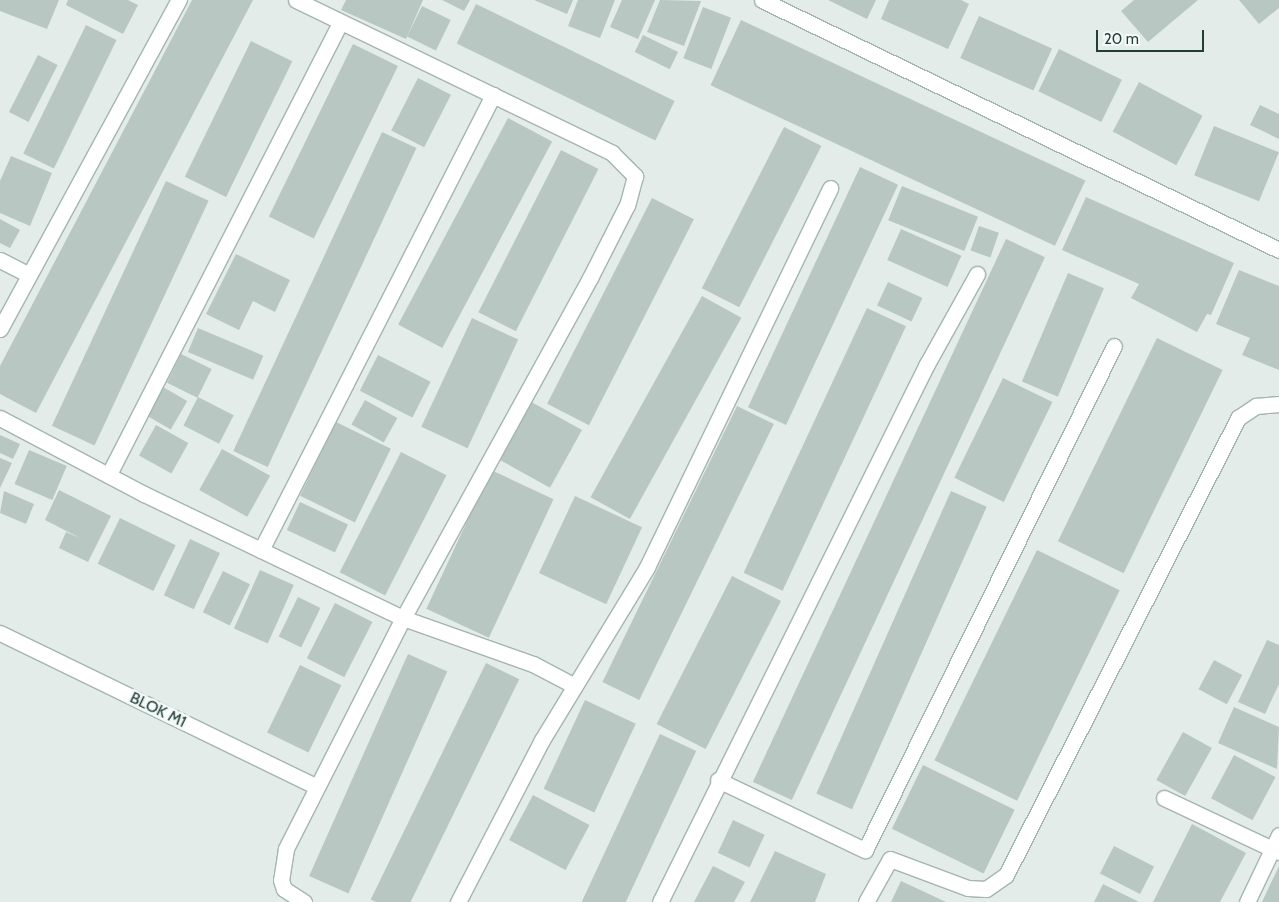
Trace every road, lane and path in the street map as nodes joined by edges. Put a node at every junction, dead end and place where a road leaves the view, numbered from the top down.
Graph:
1 (179, 0) edge
2 (296, 0) edge
3 (762, 0) edge
4 (340, 23) junction
5 (493, 95) junction
6 (830, 188) dead end
7 (1279, 250) edge
8 (0, 260) edge
9 (28, 274) junction
10 (977, 274) dead end
11 (0, 329) edge
12 (1114, 346) dead end
13 (1279, 404) edge
14 (0, 418) edge
15 (109, 474) junction
16 (261, 550) junction
17 (402, 618) junction
18 (0, 633) edge
19 (576, 686) junction
20 (718, 780) junction
21 (317, 787) junction
22 (1164, 798) dead end
23 (1279, 835) edge
24 (1275, 850) edge
25 (304, 902) edge
26 (458, 902) edge
27 (660, 902) edge
28 (866, 902) edge
29 (1247, 902) edge

1 - 9 street
2 - 4 street
3 - 7 street
4 - 5 street
4 - 15 street
5 - 16 street
5 - 17 street
6 - 19 street
8 - 9 street
9 - 11 street
10 - 20 street
12 - 20 street
13 - 28 street
14 - 15 street
15 - 16 street
16 - 17 street
17 - 19 street
17 - 21 street
18 - 21 street, BLOK M1
19 - 26 street
20 - 27 street
21 - 25 street
22 - 24 street
23 - 24 street
24 - 29 street

